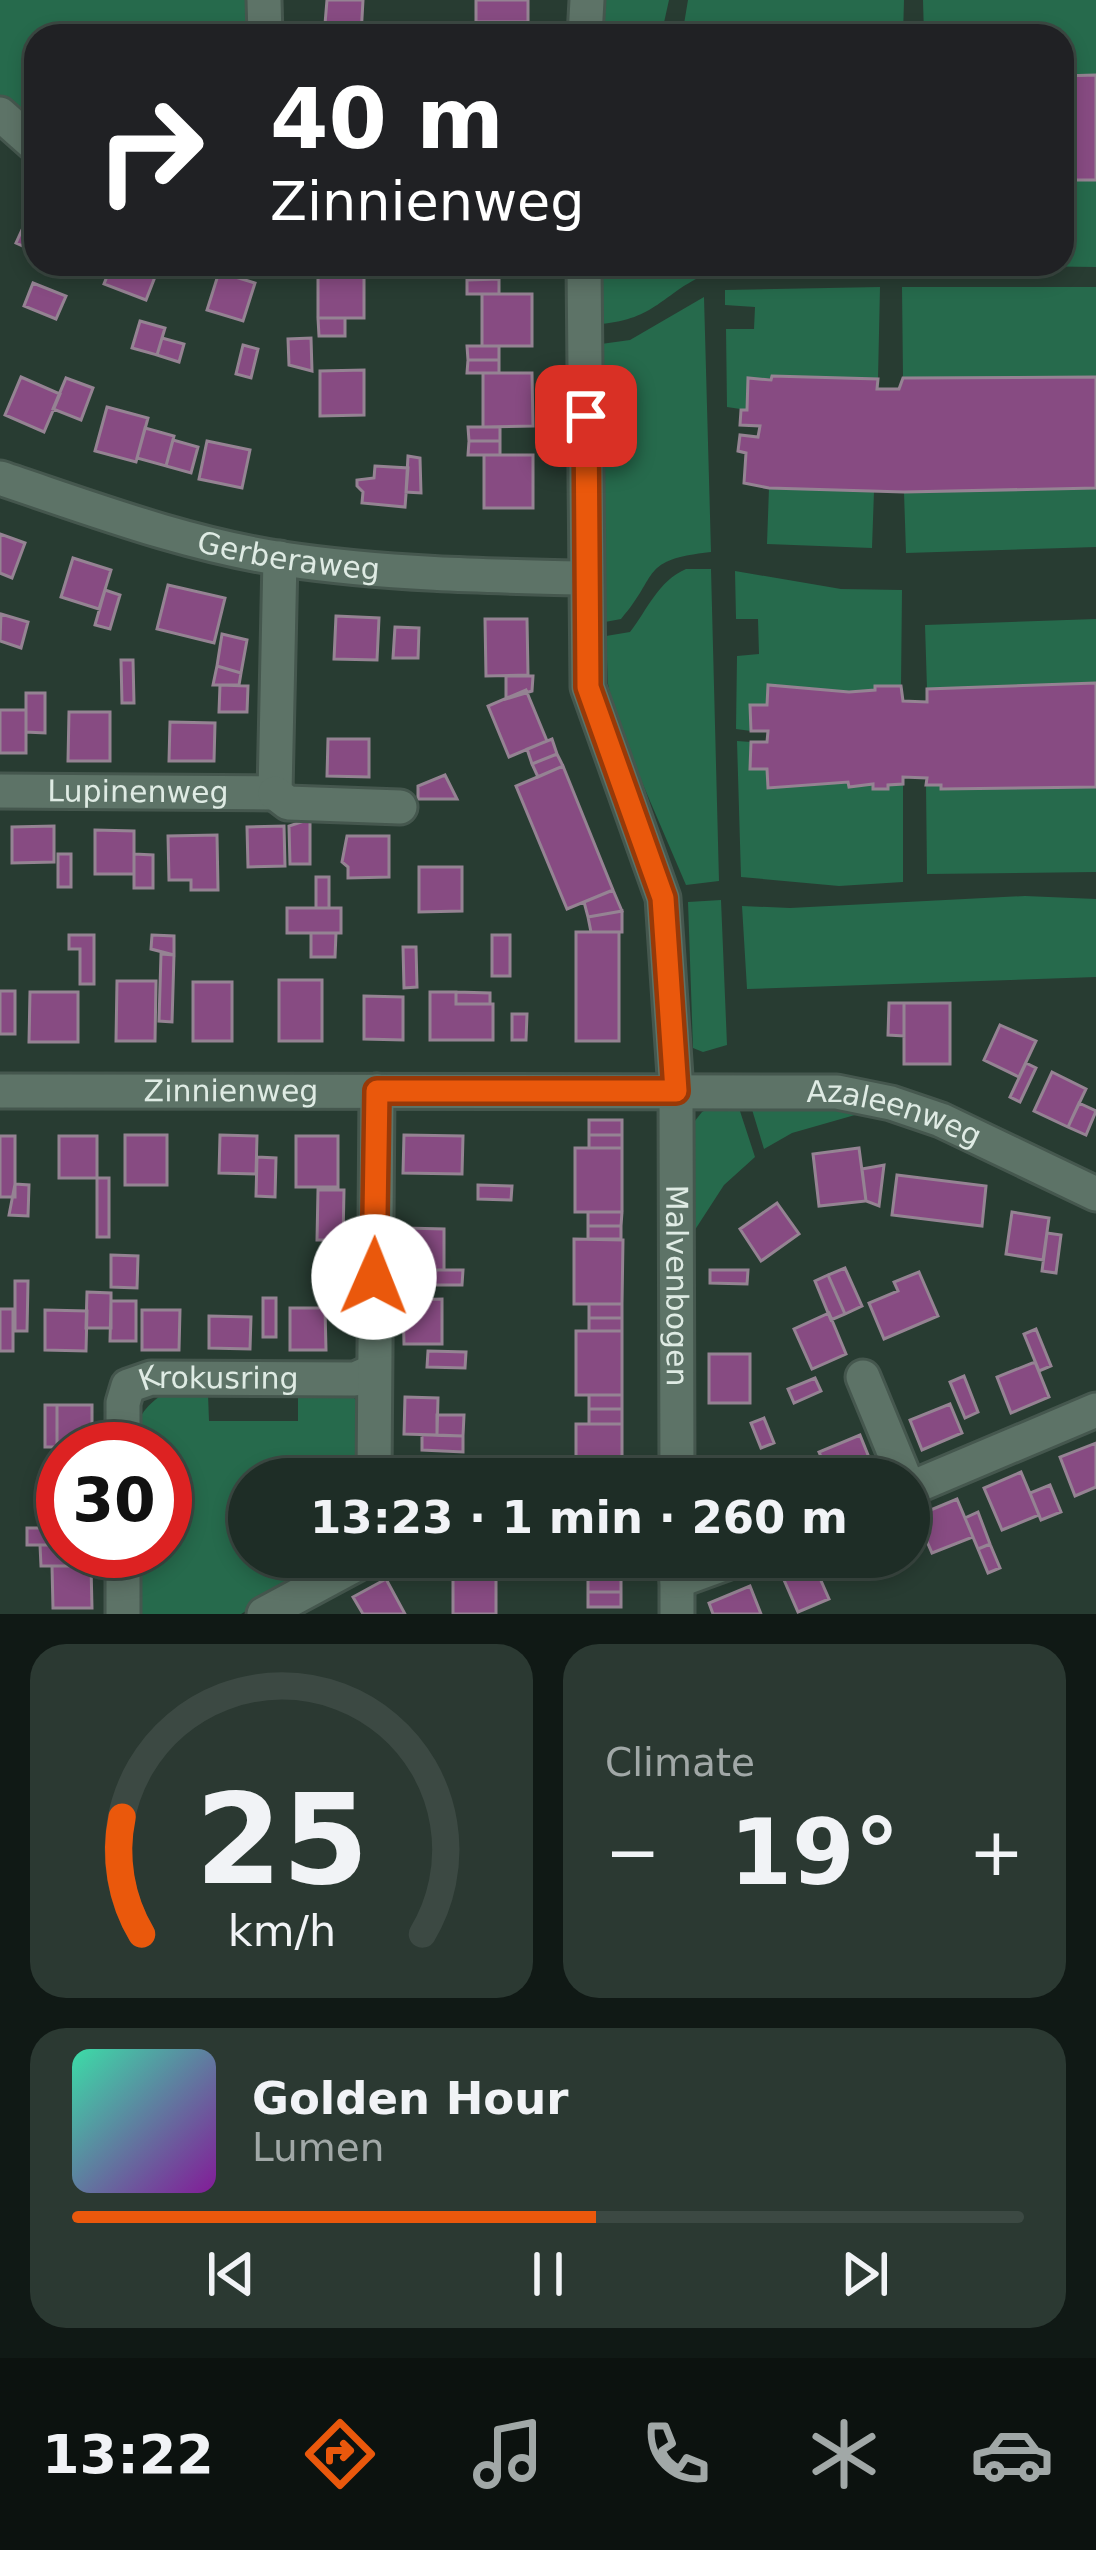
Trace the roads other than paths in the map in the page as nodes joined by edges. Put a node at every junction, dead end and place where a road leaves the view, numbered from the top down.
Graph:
1 (0, 114) edge
2 (24, 135) edge
3 (584, 276) edge
4 (0, 478) edge
5 (280, 558) junction
6 (586, 578) junction
7 (0, 791) edge
8 (275, 793) junction
9 (400, 807) dead end
10 (0, 1090) edge
11 (377, 1091) junction
12 (676, 1091) junction
13 (1096, 1194) edge
14 (373, 1370) junction
15 (862, 1377) dead end
16 (1096, 1410) edge
17 (122, 1422) edge
18 (374, 1458) edge
19 (676, 1458) edge
20 (896, 1458) edge
21 (930, 1481) edge
22 (122, 1578) edge
23 (331, 1578) edge
24 (122, 1614) edge
25 (264, 1614) edge

1 - 2 street
3 - 6 street, Malvenbogen
4 - 5 street, Gerberaweg
5 - 6 street, Gerberaweg
5 - 8 street
6 - 12 street, Malvenbogen
7 - 8 street, Lupinenweg
8 - 9 street, Lupinenweg
10 - 11 street, Zinnienweg
11 - 12 street, Zinnienweg
11 - 14 street
12 - 13 street, Azaleenweg
12 - 19 street, Malvenbogen
14 - 17 street, Krokusring
14 - 18 street
15 - 20 street
16 - 21 street
22 - 24 street
23 - 25 street

